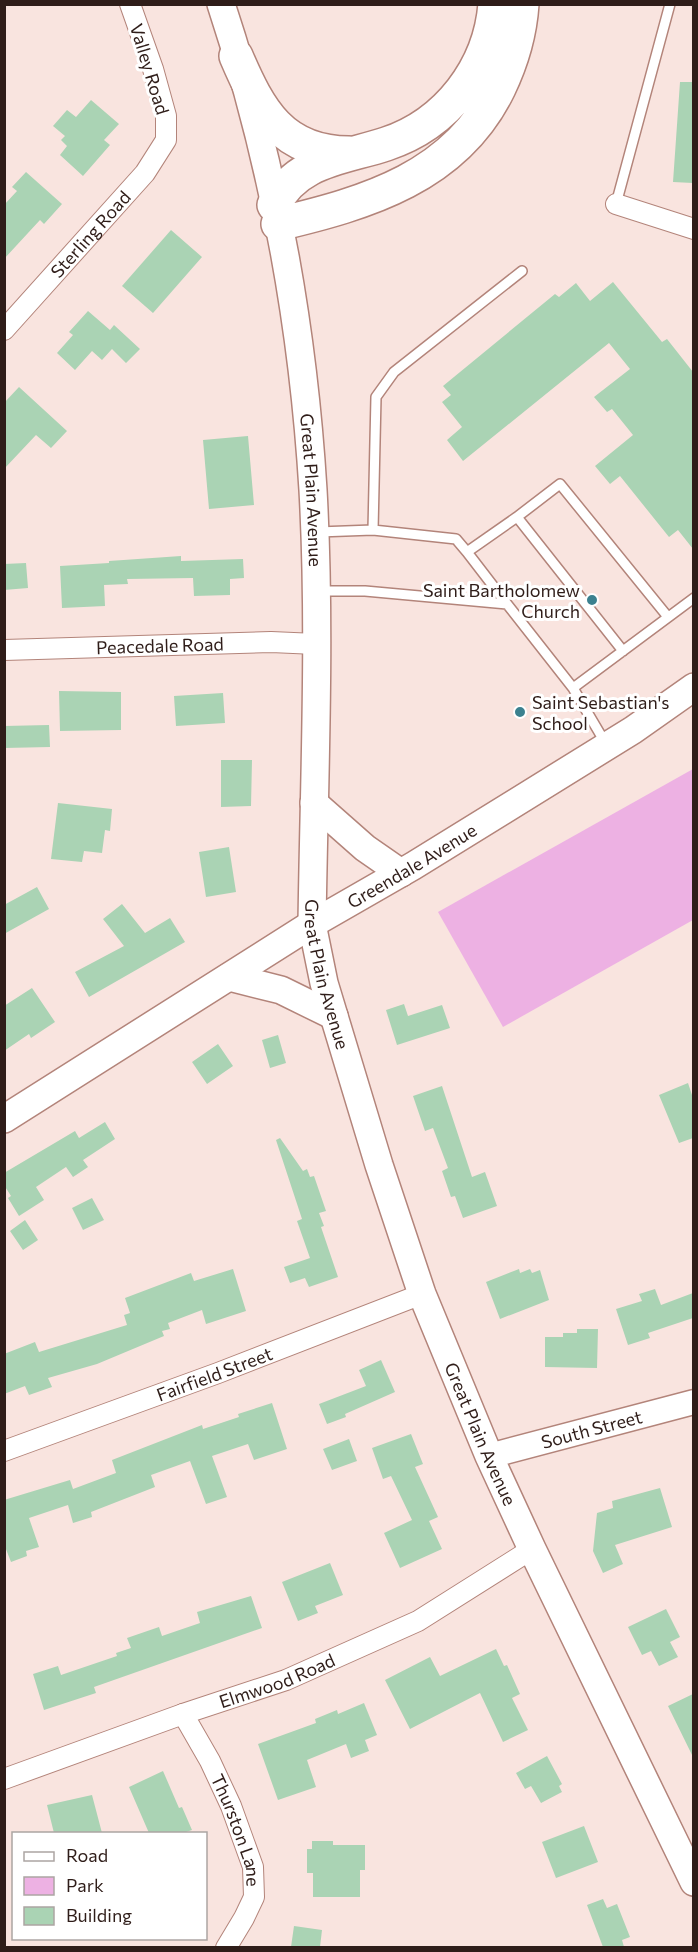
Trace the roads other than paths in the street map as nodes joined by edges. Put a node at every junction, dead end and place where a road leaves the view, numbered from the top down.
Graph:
1 (130, 4) edge
2 (221, 4) edge
3 (495, 4) edge
4 (522, 4) edge
5 (670, 4) edge
6 (236, 56) junction
7 (166, 134) joint
8 (371, 148) junction
9 (616, 204) joint
10 (276, 215) junction
11 (693, 229) edge
12 (522, 271) dead end
13 (4, 330) edge
14 (517, 517) junction
15 (373, 530) junction
16 (315, 532) junction
17 (467, 552) junction
18 (316, 591) junction
19 (693, 599) edge
20 (507, 604) junction
21 (668, 617) junction
22 (316, 644) junction
23 (4, 650) edge
24 (623, 651) junction
25 (693, 687) edge
26 (573, 688) junction
27 (607, 746) junction
28 (314, 803) junction
29 (401, 873) junction
30 (312, 924) junction
31 (228, 977) junction
32 (334, 1016) junction
33 (4, 1119) edge
34 (422, 1294) junction
35 (693, 1402) edge
36 (4, 1451) edge
37 (489, 1456) junction
38 (532, 1549) junction
39 (183, 1714) junction
40 (4, 1779) edge
41 (693, 1882) edge
42 (226, 1947) edge

1 - 7 street, Valley Road
2 - 6 main road, Great Plain Avenue
3 - 8 highway
4 - 10 highway
5 - 9 lane
6 - 8 highway
6 - 10 main road, Great Plain Avenue
7 - 13 street, Sterling Road
8 - 10 highway
9 - 11 street
10 - 16 main road, Great Plain Avenue
12 - 15 lane
14 - 17 lane
14 - 21 lane
14 - 24 lane
15 - 16 lane
15 - 17 lane
16 - 18 main road, Great Plain Avenue
17 - 20 lane
18 - 20 lane
18 - 22 main road, Great Plain Avenue
19 - 21 lane
20 - 26 lane
21 - 24 lane
22 - 23 street, Peacedale Road
22 - 28 main road, Great Plain Avenue
24 - 26 lane
25 - 27 main road, Greendale Avenue
26 - 27 lane
27 - 29 main road, Greendale Avenue
28 - 29 main road
28 - 30 main road, Great Plain Avenue
29 - 30 main road, Greendale Avenue
30 - 31 main road, Greendale Avenue
30 - 32 main road, Great Plain Avenue
31 - 32 main road
31 - 33 main road, Greendale Avenue
32 - 34 main road, Great Plain Avenue
34 - 36 street, Fairfield Street
34 - 37 main road, Great Plain Avenue
35 - 37 street, South Street
37 - 38 main road, Great Plain Avenue
38 - 39 street, Elmwood Road
38 - 41 main road, Great Plain Avenue
39 - 40 street, Elmwood Road
39 - 42 street, Thurston Lane

